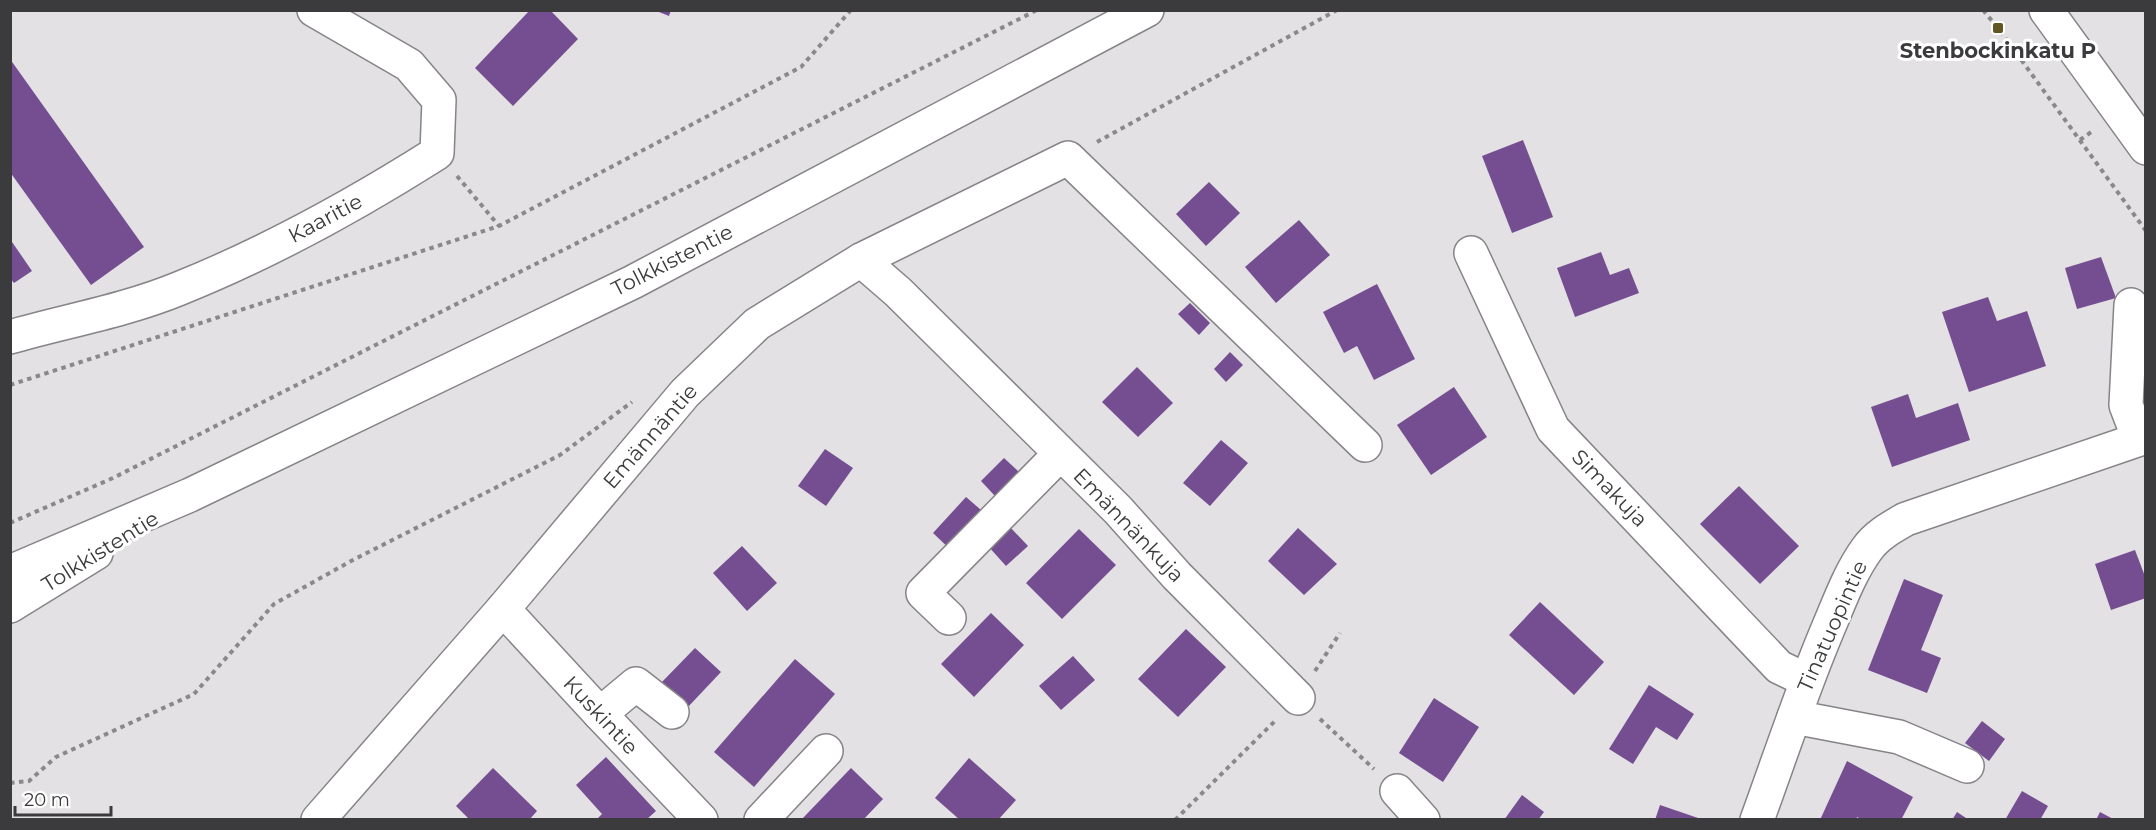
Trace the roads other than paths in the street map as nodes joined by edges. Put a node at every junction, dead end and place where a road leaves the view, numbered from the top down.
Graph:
1 (314, 10) edge
2 (1147, 10) edge
3 (2046, 10) edge
4 (2145, 148) edge
5 (1471, 253) dead end
6 (861, 260) junction
7 (2131, 305) dead end
8 (10, 337) edge
9 (2142, 438) edge
10 (1365, 445) dead end
11 (1060, 454) junction
12 (190, 495) junction
13 (10, 572) edge
14 (10, 606) edge
15 (503, 609) junction
16 (949, 618) dead end
17 (1806, 680) junction
18 (1298, 698) road end
19 (672, 712) dead end
20 (600, 714) junction
21 (1794, 717) junction
22 (826, 751) dead end
23 (1967, 766) dead end
24 (1397, 791) road end
25 (318, 819) edge
26 (701, 819) edge
27 (761, 819) edge
28 (1423, 819) edge
29 (1756, 819) edge

1 - 8 street, Kaaritie
2 - 12 street, Tolkkistentie
3 - 4 street
5 - 17 street, Simakuja
6 - 10 street, Emännäntie
6 - 11 street, Emännänkuja
6 - 15 street, Emännäntie
7 - 9 street
9 - 17 street, Tinatuopintie
11 - 16 street
11 - 18 street, Emännänkuja
12 - 13 street, Tolkkistentie
12 - 14 street, Tolkkistentie
15 - 20 street, Kuskintie
15 - 25 street, Emännäntie
17 - 21 street, Tinatuopintie
19 - 20 street
20 - 26 street, Kuskintie
21 - 23 street
21 - 29 street, Tinatuopintie
22 - 27 street
24 - 28 street

